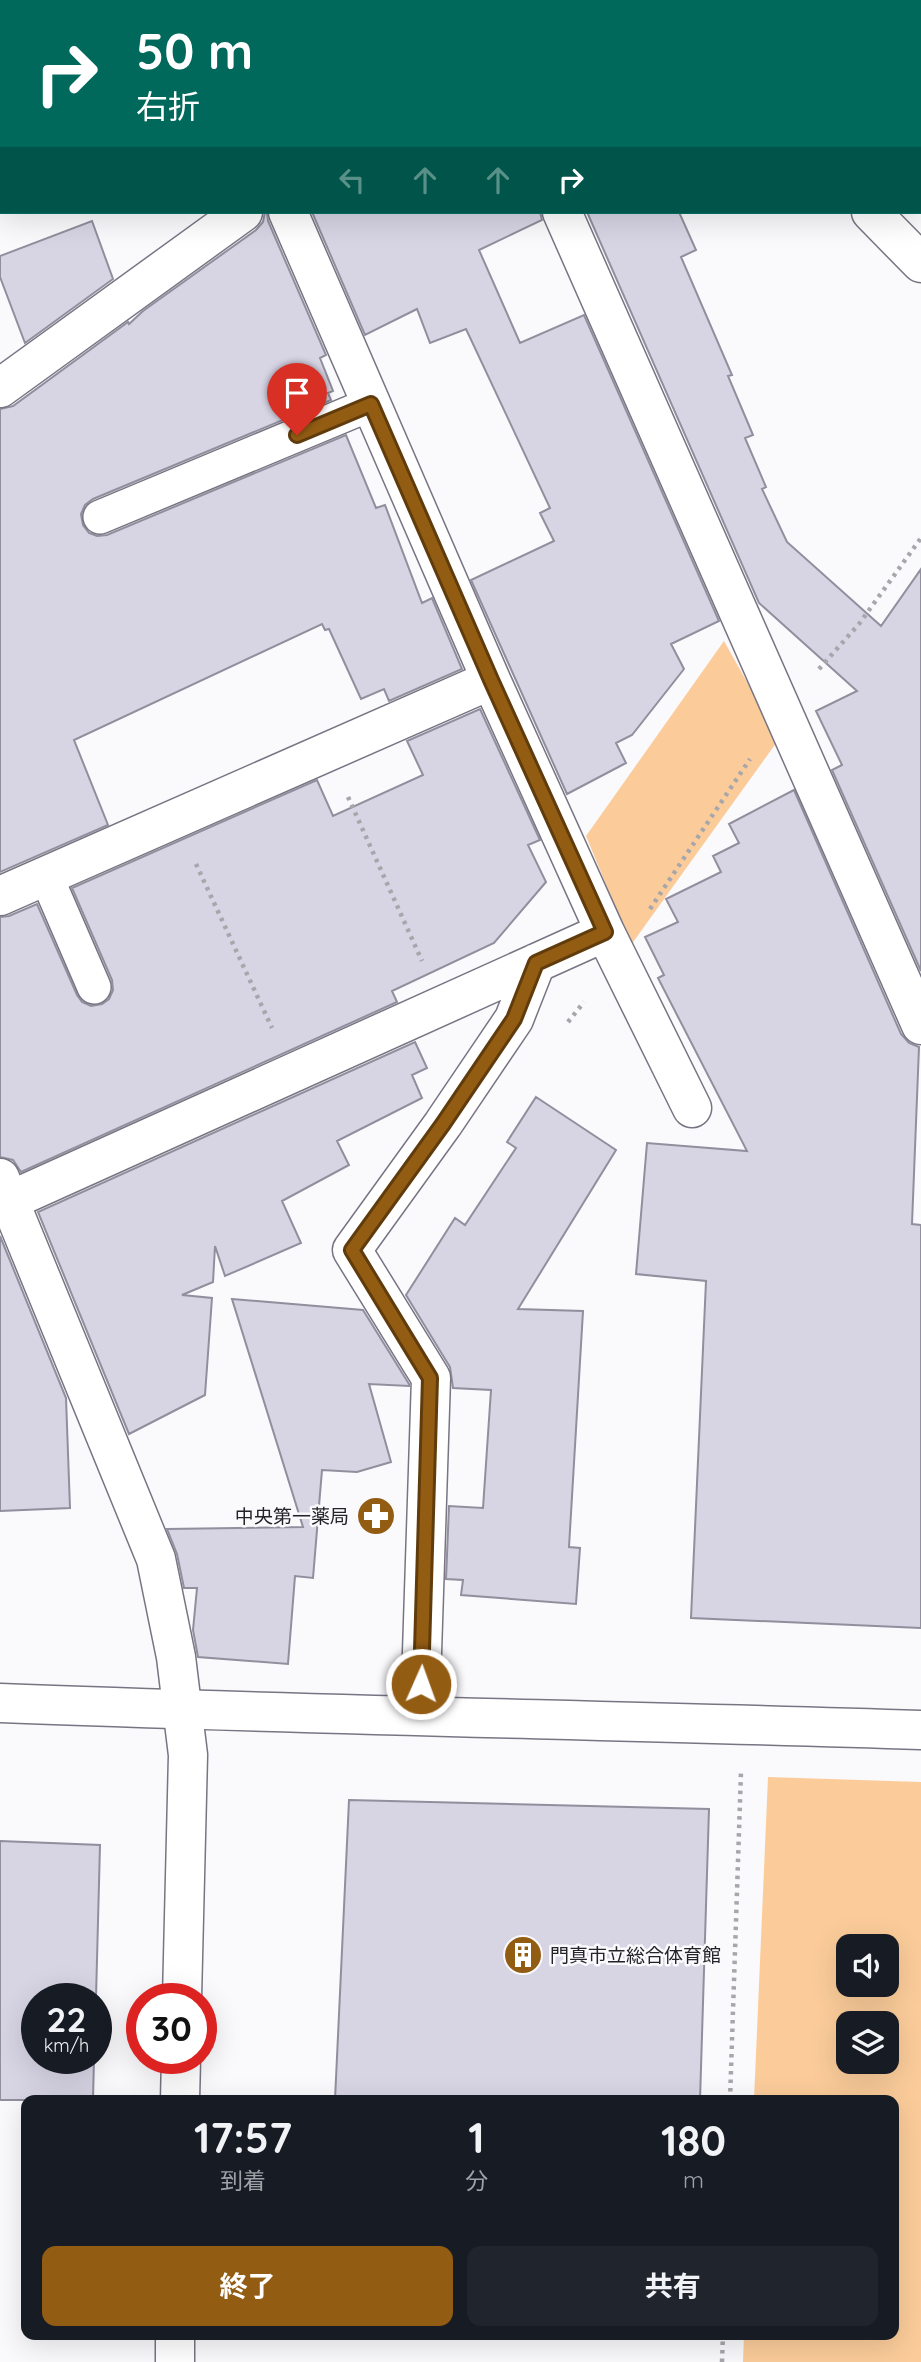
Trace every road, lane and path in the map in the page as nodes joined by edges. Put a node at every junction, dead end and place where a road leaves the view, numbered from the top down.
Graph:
1 (240, 214) edge
2 (289, 214) edge
3 (563, 214) edge
4 (873, 214) edge
5 (921, 263) edge
6 (0, 388) edge
7 (371, 404) junction
8 (100, 517) dead end
9 (491, 680) junction
10 (327, 752) junction
11 (175, 819) junction
12 (46, 876) junction
13 (0, 896) edge
14 (605, 932) junction
15 (536, 963) junction
16 (93, 987) dead end
17 (442, 1006) junction
18 (920, 1019) edge
19 (293, 1073) junction
20 (692, 1108) dead end
21 (3, 1195) edge
22 (0, 1703) edge
23 (183, 1710) junction
24 (425, 1715) junction
25 (747, 1724) junction
26 (921, 1730) edge
27 (183, 1983) edge
28 (181, 2074) edge
29 (180, 2095) edge
30 (730, 2095) edge
31 (175, 2340) edge
32 (723, 2340) edge
33 (174, 2362) edge
34 (722, 2362) edge

1 - 6 street
2 - 7 street
3 - 18 street
4 - 5 street
7 - 8 lane
7 - 9 street
9 - 10 street
9 - 14 street
10 - 11 street
10 - 17 path
11 - 12 street
11 - 19 path
12 - 13 street
12 - 16 lane
14 - 15 street
14 - 20 street
15 - 17 street
15 - 24 street
17 - 19 street
19 - 21 street
21 - 23 street
22 - 23 street
23 - 24 street
23 - 27 street
24 - 25 street
25 - 26 street
25 - 30 path
28 - 29 street
31 - 33 street
32 - 34 path

